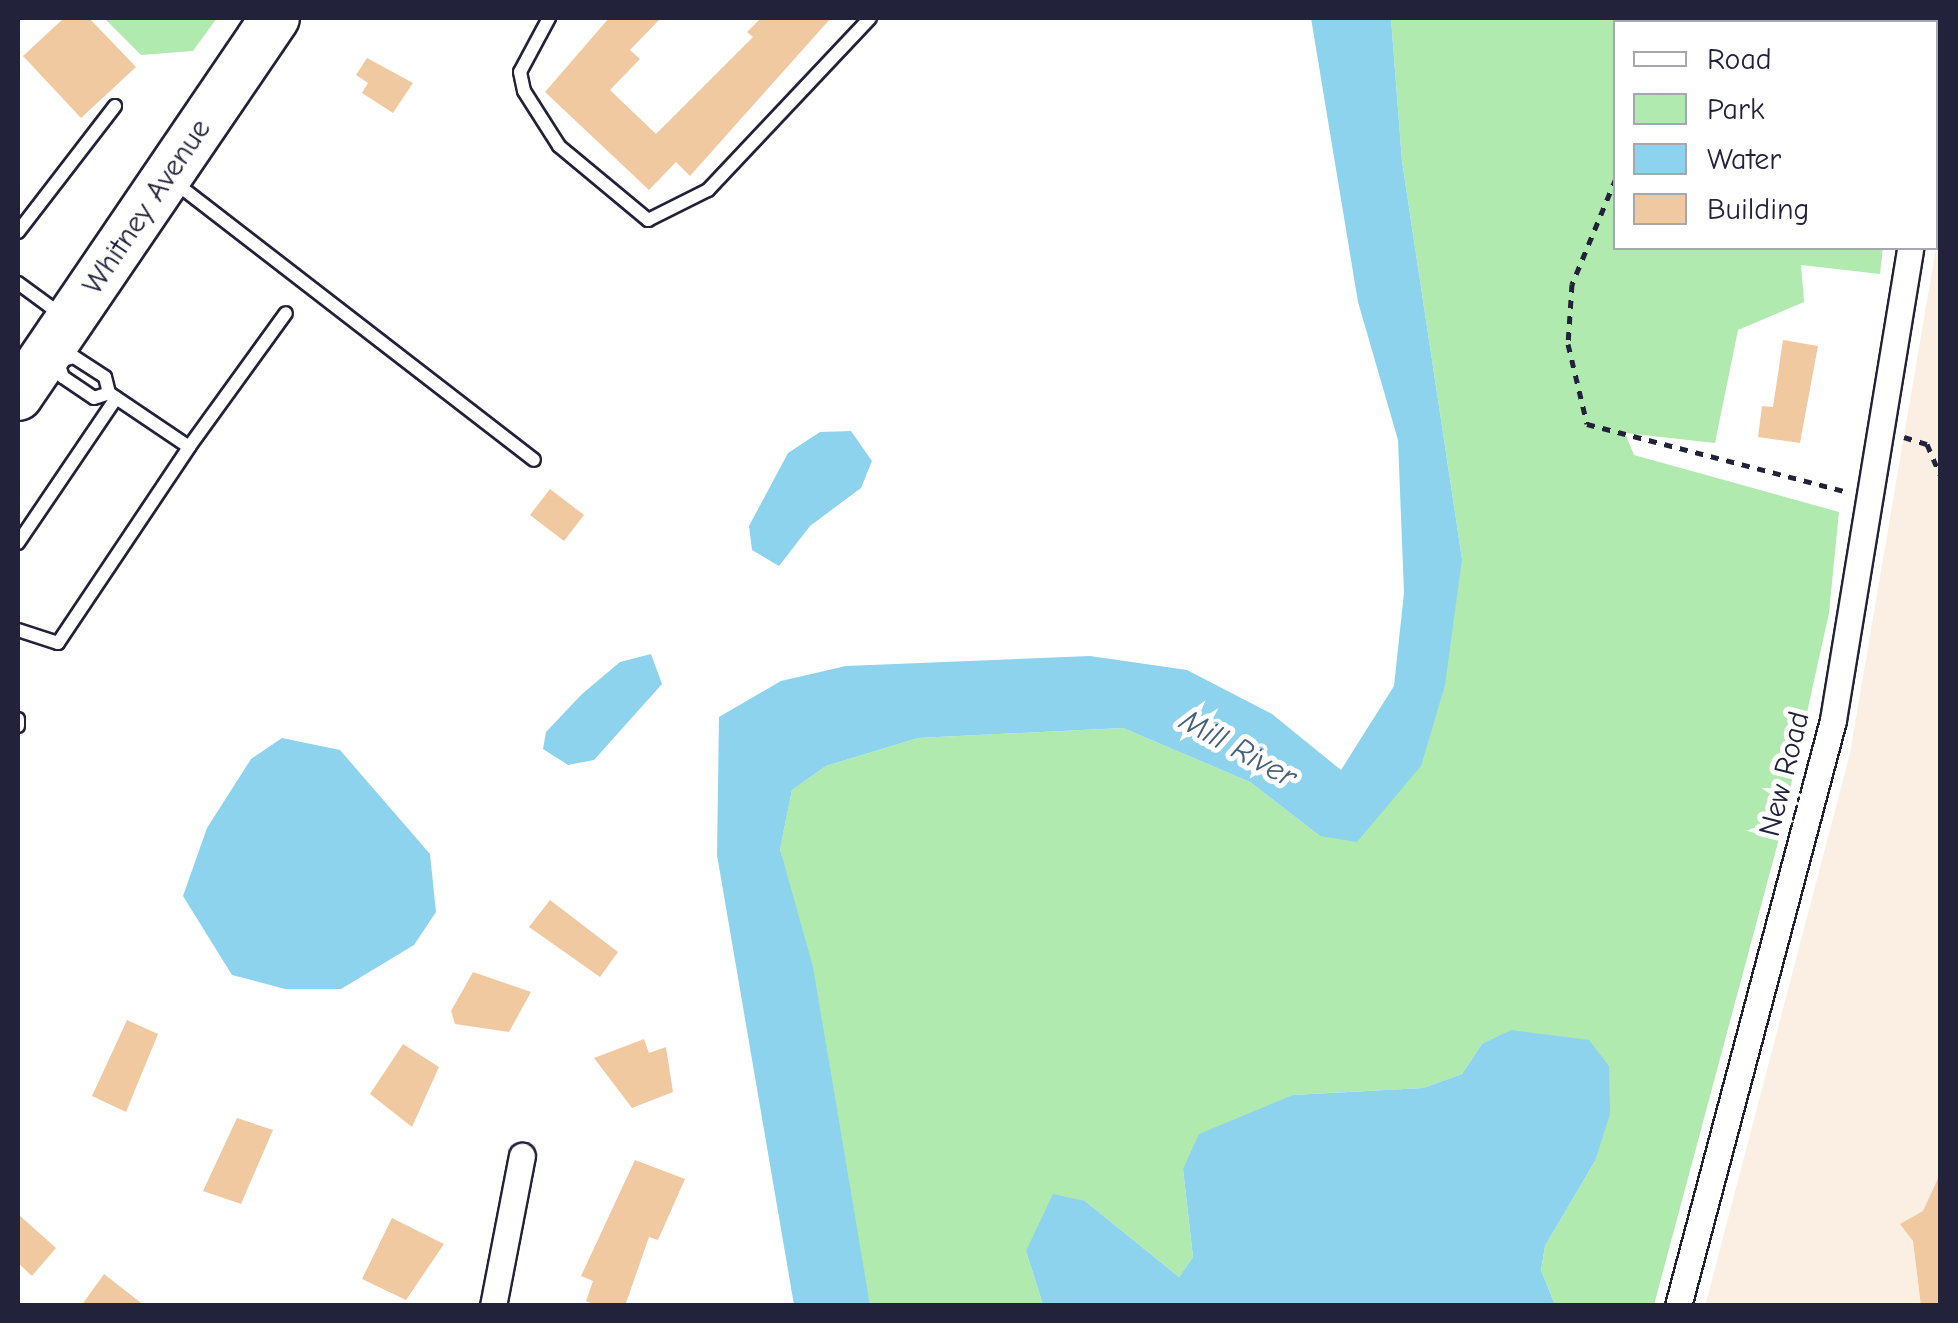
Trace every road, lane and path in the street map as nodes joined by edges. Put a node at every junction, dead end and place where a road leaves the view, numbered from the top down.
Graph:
1 (275, 18) edge
2 (549, 18) edge
3 (870, 18) edge
4 (115, 106) dead end
5 (167, 176) junction
6 (1613, 185) edge
7 (18, 232) edge
8 (1910, 250) edge
9 (18, 283) edge
10 (286, 313) dead end
11 (39, 365) edge
12 (113, 396) junction
13 (189, 447) junction
14 (534, 460) dead end
15 (144, 483) dead end
16 (158, 492) junction
17 (1871, 497) junction
18 (119, 519) dead end
19 (134, 528) junction
20 (18, 543) edge
21 (18, 630) edge
22 (522, 1156) dead end
23 (492, 1306) edge
24 (1678, 1306) edge

1 - 5 highway, Whitney Avenue
2 - 3 lane
4 - 7 lane
5 - 11 highway, Whitney Avenue
5 - 14 lane
6 - 17 path
8 - 17 street, New Road
9 - 11 lane
10 - 13 lane
11 - 12 lane
11 - 12 lane
12 - 13 lane
12 - 20 lane
13 - 16 lane
15 - 16 lane
16 - 19 lane
17 - 24 street, New Road
18 - 19 lane
19 - 21 lane
22 - 23 street

